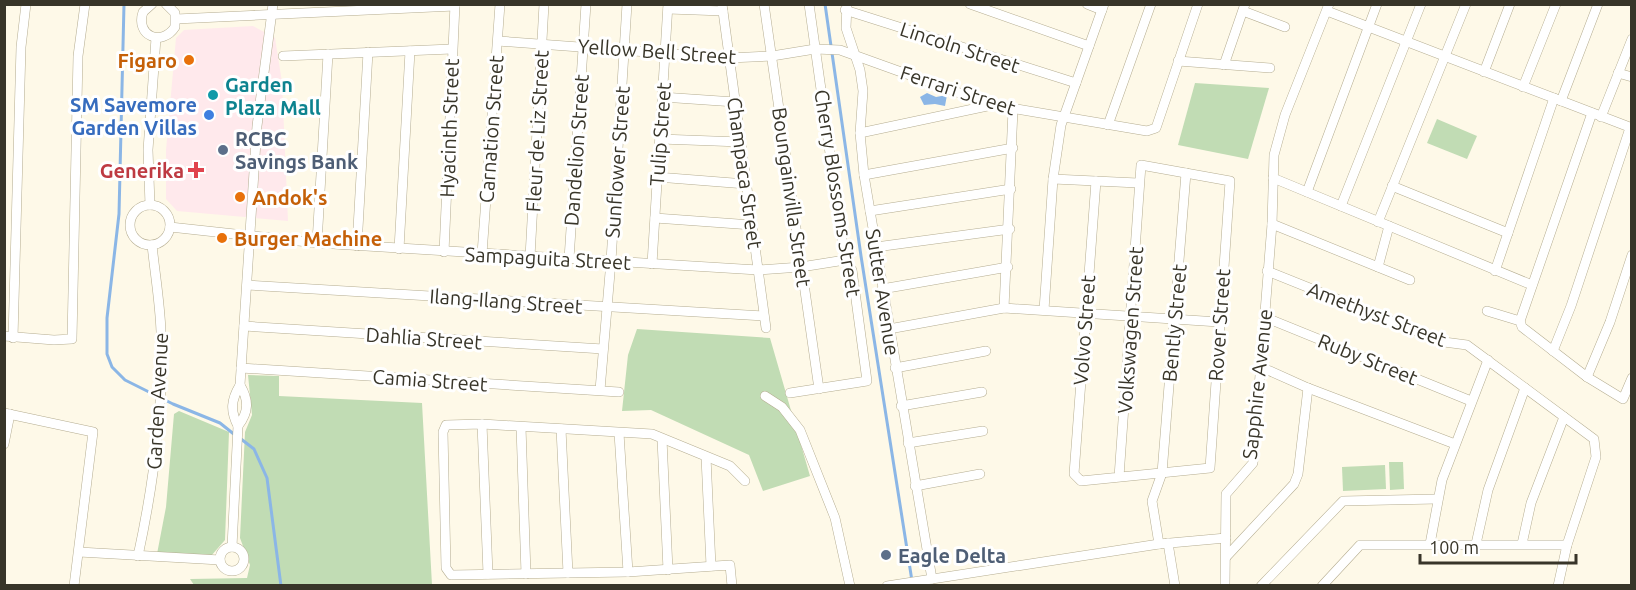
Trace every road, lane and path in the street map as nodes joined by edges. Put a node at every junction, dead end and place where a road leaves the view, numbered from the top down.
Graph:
1 (26, 4) edge
2 (85, 4) edge
3 (152, 4) edge
4 (166, 4) edge
5 (500, 4) edge
6 (544, 4) edge
7 (586, 4) edge
8 (627, 4) edge
9 (764, 4) edge
10 (809, 4) edge
11 (970, 4) edge
12 (1087, 4) edge
13 (1151, 4) edge
14 (1198, 4) edge
15 (1377, 4) edge
16 (1421, 4) edge
17 (1466, 4) edge
18 (1510, 4) edge
19 (1556, 4) edge
20 (1598, 4) edge
21 (455, 5) edge
22 (413, 6) edge
23 (373, 7) edge
24 (668, 7) edge
25 (846, 7) edge
26 (1103, 7) edge
27 (331, 8) edge
28 (722, 8) edge
29 (1244, 8) edge
30 (1328, 8) edge
31 (272, 10) edge
32 (176, 19) junction
33 (1285, 27) dead end
34 (1368, 28) junction
35 (156, 38) junction
36 (1632, 39) edge
37 (498, 41) junction
38 (1407, 43) junction
39 (542, 44) junction
40 (1089, 46) junction
41 (584, 47) junction
42 (452, 49) junction
43 (819, 49) junction
44 (624, 50) junction
45 (840, 50) joint
46 (410, 51) junction
47 (368, 52) junction
48 (665, 53) junction
49 (328, 54) junction
50 (855, 54) junction
51 (283, 56) dead end
52 (772, 56) junction
53 (1445, 57) junction
54 (729, 58) junction
55 (1178, 61) junction
56 (1224, 65) junction
57 (1270, 68) dead end
58 (1484, 72) junction
59 (1618, 72) junction
60 (1632, 77) edge
61 (1076, 83) junction
62 (1523, 87) junction
63 (662, 97) junction
64 (1557, 100) junction
65 (735, 102) junction
66 (993, 105) junction
67 (1013, 110) junction
68 (1597, 115) junction
69 (1064, 117) junction
70 (1108, 125) junction
71 (1631, 128) edge
72 (860, 133) junction
73 (660, 139) junction
74 (741, 142) junction
75 (1013, 148) junction
76 (1186, 173) junction
77 (864, 175) junction
78 (657, 177) junction
79 (1273, 178) junction
80 (1053, 179) junction
81 (1096, 181) junction
82 (1138, 183) junction
83 (746, 184) junction
84 (1392, 186) junction
85 (1011, 189) junction
86 (1307, 192) junction
87 (150, 205) junction
88 (1341, 206) junction
89 (870, 211) junction
90 (655, 218) junction
91 (1378, 222) junction
92 (1272, 224) junction
93 (752, 225) junction
94 (1389, 226) junction
95 (170, 227) junction
96 (1010, 230) junction
97 (1508, 233) junction
98 (250, 237) junction
99 (317, 243) junction
100 (152, 245) junction
101 (357, 246) junction
102 (876, 247) junction
103 (399, 249) junction
104 (444, 252) junction
105 (482, 254) junction
106 (1632, 255) edge
107 (530, 256) junction
108 (569, 259) junction
109 (845, 260) junction
110 (611, 261) junction
111 (652, 264) junction
112 (801, 267) junction
113 (1008, 267) junction
114 (1378, 267) junction
115 (758, 270) junction
116 (1267, 271) junction
117 (1495, 271) junction
118 (1410, 280) dead end
119 (247, 285) junction
120 (1532, 285) junction
121 (882, 289) junction
122 (607, 307) junction
123 (1004, 308) junction
124 (1044, 310) junction
125 (1487, 311) dead end
126 (1085, 313) junction
127 (764, 316) junction
128 (1132, 316) junction
129 (1264, 317) junction
130 (1175, 319) junction
131 (1219, 321) junction
132 (1520, 321) junction
133 (244, 326) junction
134 (766, 328) dead end
135 (889, 329) junction
136 (9, 337) edge
137 (603, 349) junction
138 (986, 351) dead end
139 (1553, 351) junction
140 (1488, 360) junction
141 (1261, 367) junction
142 (241, 368) junction
143 (895, 368) junction
144 (1587, 377) junction
145 (1632, 378) edge
146 (240, 385) junction
147 (1308, 388) junction
148 (1525, 388) junction
149 (819, 389) junction
150 (600, 390) junction
151 (619, 392) dead end
152 (982, 392) dead end
153 (790, 393) dead end
154 (765, 396) dead end
155 (1472, 401) junction
156 (901, 406) junction
157 (7, 413) edge
158 (1564, 417) junction
159 (482, 424) junction
160 (521, 427) junction
161 (238, 428) junction
162 (561, 429) junction
163 (983, 430) dead end
164 (619, 433) junction
165 (663, 439) junction
166 (908, 443) junction
167 (4, 444) edge
168 (1455, 444) junction
169 (706, 457) junction
170 (1162, 473) junction
171 (980, 474) dead end
172 (1119, 477) junction
173 (745, 481) dead end
174 (915, 486) junction
175 (1437, 499) junction
176 (1226, 538) junction
177 (1163, 543) junction
178 (1476, 543) junction
179 (1430, 544) junction
180 (1522, 544) junction
181 (1567, 545) junction
182 (232, 547) junction
183 (79, 552) junction
184 (138, 556) junction
185 (1226, 557) junction
186 (220, 560) junction
187 (711, 567) junction
188 (668, 570) junction
189 (628, 572) junction
190 (526, 573) junction
191 (568, 573) junction
192 (488, 574) junction
193 (928, 580) junction
194 (74, 585) edge
195 (732, 585) edge
196 (850, 585) edge
197 (887, 585) edge
198 (1174, 585) edge
199 (1225, 585) edge
200 (1261, 585) edge
201 (1322, 585) edge
202 (1558, 585) edge

1 - 136 street
2 - 136 street
3 - 35 street
4 - 32 street
5 - 37 street, Carnation Street
6 - 39 street, Fleur de Liz Street
7 - 41 street, Dandelion Street
8 - 44 street, Sunflower Street
9 - 52 street, Boungainvilla Street
10 - 43 street, Cherry Blossoms Street
11 - 40 street
12 - 26 street
13 - 70 street
14 - 55 street
15 - 34 street
16 - 38 street
17 - 53 street
18 - 58 street
19 - 62 street
20 - 64 street
21 - 22 street
21 - 42 street, Hyacinth Street
22 - 23 street
23 - 27 street
24 - 28 street
24 - 48 street, Tulip Street
25 - 50 street, Sutter Avenue
25 - 61 street, Lincoln Street
26 - 40 street
27 - 31 street
28 - 54 street, Champaca Street
29 - 33 street
29 - 56 street
30 - 34 street
30 - 79 street, Sapphire Avenue
31 - 32 street
31 - 98 street
32 - 35 street
34 - 38 street
34 - 86 street
35 - 87 street
36 - 59 street
37 - 39 street, Yellow Bell Street
37 - 105 street, Carnation Street
38 - 53 street
38 - 88 street
39 - 41 street, Yellow Bell Street
39 - 107 street, Fleur de Liz Street
40 - 61 street
41 - 44 street, Yellow Bell Street
41 - 108 street, Dandelion Street
42 - 46 street
42 - 104 street, Hyacinth Street
43 - 45 street, Yellow Bell Street
43 - 52 street, Yellow Bell Street
43 - 109 street, Cherry Blossoms Street
44 - 48 street, Yellow Bell Street
44 - 110 street, Sunflower Street
45 - 50 street, Ferrari Street
46 - 47 street
46 - 103 street
47 - 49 street
47 - 101 street
48 - 54 street, Yellow Bell Street
48 - 63 street, Tulip Street
49 - 51 street
49 - 99 street
50 - 66 street, Ferrari Street
50 - 72 street, Sutter Avenue
52 - 54 street, Yellow Bell Street
52 - 112 street, Boungainvilla Street
53 - 58 street
53 - 84 street
54 - 65 street, Champaca Street
55 - 56 street
55 - 70 street, Ferrari Street
56 - 57 street
58 - 62 street
59 - 60 street
59 - 68 street
61 - 69 street
62 - 64 street
63 - 65 street
63 - 73 street, Tulip Street
64 - 68 street
64 - 97 street
65 - 74 street, Champaca Street
66 - 67 street, Ferrari Street
66 - 72 street
67 - 69 street, Ferrari Street
67 - 75 street
68 - 71 street
68 - 120 street
69 - 70 street, Ferrari Street
69 - 80 street
71 - 139 street
72 - 77 street, Sutter Avenue
73 - 74 street
73 - 78 street, Tulip Street
74 - 83 street, Champaca Street
75 - 77 street
75 - 85 street
76 - 82 street
76 - 130 street, Bently Street
76 - 131 street, Rover Street
77 - 89 street, Sutter Avenue
78 - 83 street
78 - 90 street, Tulip Street
79 - 86 street
79 - 92 street, Sapphire Avenue
80 - 81 street
80 - 124 street
81 - 82 street
81 - 126 street, Volvo Street
82 - 128 street, Volkswagen Street
83 - 93 street, Champaca Street
84 - 91 street
84 - 97 street
85 - 89 street
85 - 96 street
86 - 88 street
87 - 95 street
87 - 100 street
88 - 91 street
89 - 102 street, Sutter Avenue
90 - 93 street
90 - 111 street, Tulip Street
91 - 94 street
92 - 114 street
92 - 116 street, Sapphire Avenue
93 - 115 street, Champaca Street
94 - 114 street
94 - 117 street
95 - 98 street, Sampaguita Street
95 - 100 street
96 - 102 street
96 - 113 street
97 - 117 street
98 - 99 street, Sampaguita Street
98 - 119 street
99 - 101 street, Sampaguita Street
100 - 184 street, Garden Avenue
101 - 103 street, Sampaguita Street
102 - 121 street, Sutter Avenue
103 - 104 street, Sampaguita Street
104 - 105 street, Sampaguita Street
105 - 107 street, Sampaguita Street
106 - 144 street
107 - 108 street, Sampaguita Street
108 - 110 street, Sampaguita Street
109 - 112 street, Sampaguita Street
109 - 149 street, Cherry Blossoms Street
110 - 111 street, Sampaguita Street
110 - 122 street, Sunflower Street
111 - 115 street, Sampaguita Street
112 - 115 street, Sampaguita Street
112 - 149 street, Boungainvilla Street
113 - 121 street
113 - 123 street
114 - 118 street
115 - 127 street, Champaca Street
116 - 129 street, Sapphire Avenue
116 - 140 street, Amethyst Street
117 - 120 street
119 - 122 street, Ilang-Ilang Street
119 - 133 street
120 - 132 street
121 - 135 street, Sutter Avenue
122 - 127 street, Ilang-Ilang Street
122 - 137 street, Sunflower Street
123 - 124 street
123 - 135 street
124 - 126 street
125 - 132 street
126 - 128 street
126 - 172 street, Volvo Street
127 - 134 street, Champaca Street
128 - 130 street
128 - 172 street, Volkswagen Street
129 - 141 street, Sapphire Avenue
129 - 155 street, Ruby Street
130 - 131 street
130 - 170 street, Bently Street
131 - 170 street, Rover Street
132 - 139 street
133 - 137 street, Dahlia Street
133 - 142 street
135 - 143 street, Sutter Avenue
137 - 150 street, Sunflower Street
138 - 143 street
139 - 144 street
140 - 148 street, Amethyst Street
140 - 155 street
141 - 147 street
141 - 176 street, Sapphire Avenue
142 - 146 street
142 - 150 street, Camia Street
143 - 156 street, Sutter Avenue
144 - 145 street
146 - 161 street
146 - 161 street
147 - 168 street
147 - 185 street
148 - 158 street, Amethyst Street
148 - 178 street
149 - 153 street
150 - 151 street, Camia Street
152 - 156 street
154 - 196 street
155 - 168 street
156 - 166 street, Sutter Avenue
157 - 167 street
157 - 183 street
158 - 180 street
158 - 181 street, Amethyst Street
159 - 160 street
159 - 192 street
159 - 192 street
160 - 162 street
160 - 190 street
161 - 182 street
162 - 164 street
162 - 191 street
163 - 166 street
164 - 165 street
164 - 189 street
165 - 169 street
165 - 188 street
166 - 174 street, Sutter Avenue
168 - 175 street
169 - 173 street
169 - 187 street
170 - 172 street
170 - 177 street, Bently Street
171 - 174 street
174 - 193 street, Sutter Avenue
175 - 179 street
175 - 200 street
176 - 177 street
176 - 185 street, Sapphire Avenue
177 - 193 street
177 - 198 street, Bently Street
178 - 179 street
178 - 180 street
179 - 201 street
180 - 181 street
181 - 202 street, Amethyst Street
182 - 186 street
182 - 186 street
183 - 184 street
183 - 194 street
184 - 186 street
185 - 199 street, Sapphire Avenue
187 - 188 street
187 - 195 street
188 - 189 street
189 - 191 street
190 - 191 street
190 - 192 street
193 - 197 street

